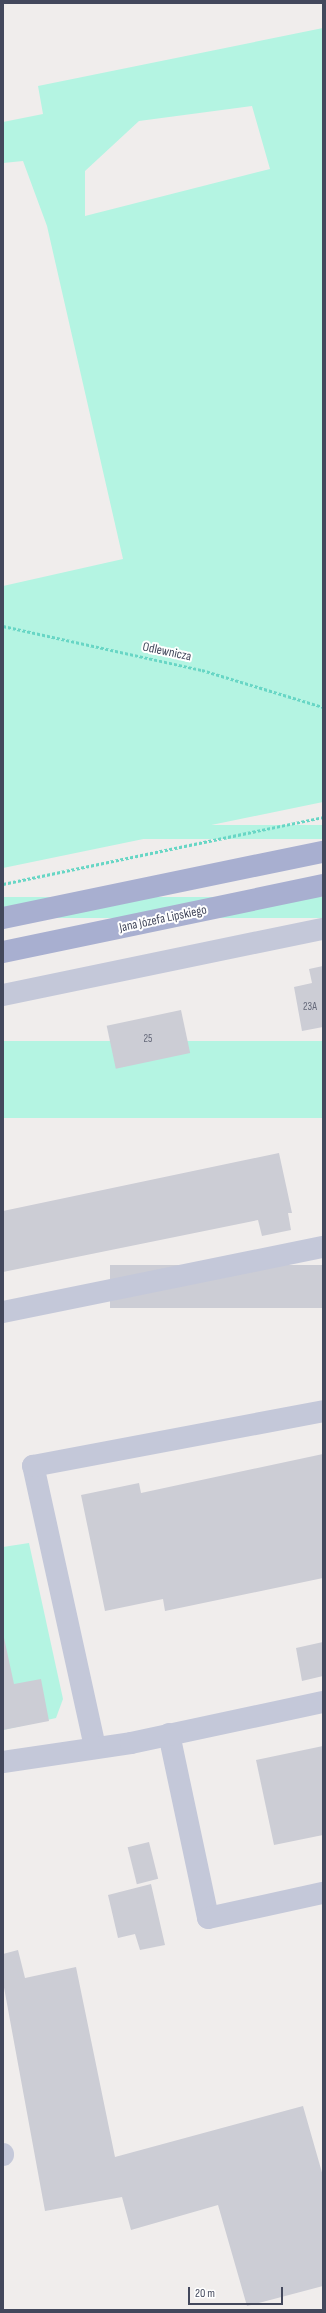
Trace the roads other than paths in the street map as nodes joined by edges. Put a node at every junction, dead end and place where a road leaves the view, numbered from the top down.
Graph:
1 (323, 852) edge
2 (323, 886) edge
3 (3, 918) edge
4 (323, 929) edge
5 (3, 952) edge
6 (3, 995) edge
7 (323, 1247) edge
8 (3, 1312) edge
9 (323, 1412) edge
10 (323, 1702) edge
11 (169, 1734) junction
12 (95, 1747) junction
13 (3, 1762) edge
14 (323, 1893) edge

1 - 3 main road
2 - 5 main road, Jana Józefa Lipskiego
4 - 6 street
7 - 8 street
9 - 12 street
10 - 11 street
11 - 12 street
11 - 14 street
12 - 13 street

